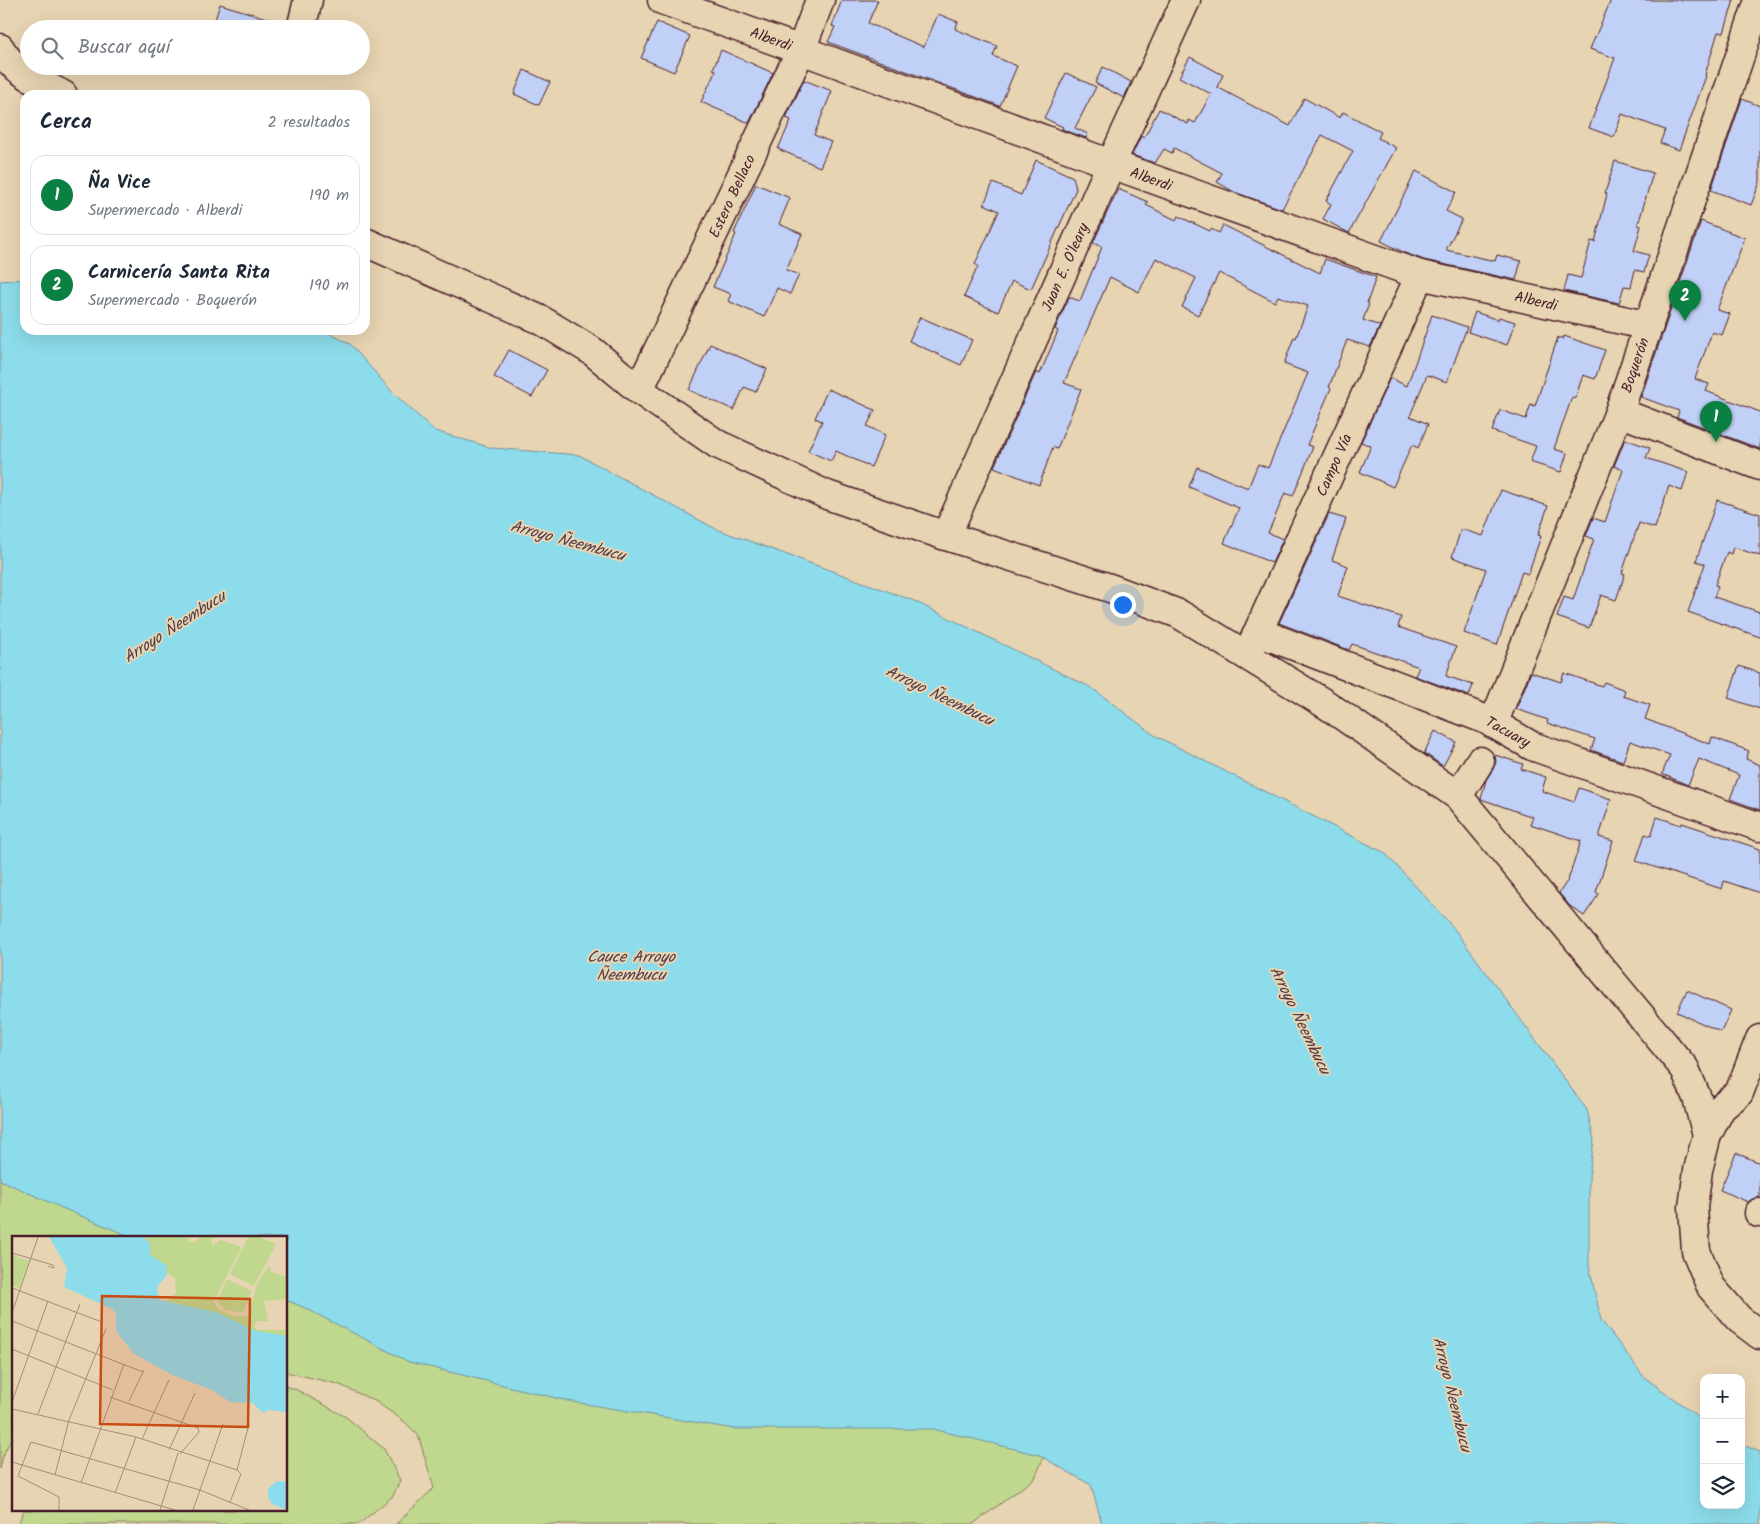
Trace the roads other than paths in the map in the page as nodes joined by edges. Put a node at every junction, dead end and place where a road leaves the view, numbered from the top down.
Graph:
1 (308, 0) edge
2 (662, 0) edge
3 (820, 0) edge
4 (1186, 0) edge
5 (1759, 0) edge
6 (303, 20) edge
7 (0, 48) edge
8 (801, 50) junction
9 (20, 69) edge
10 (28, 75) edge
11 (54, 90) edge
12 (1111, 164) junction
13 (370, 244) edge
14 (1420, 275) junction
15 (1649, 326) junction
16 (639, 390) junction
17 (1619, 412) junction
18 (1760, 466) edge
19 (946, 536) junction
20 (1253, 644) junction
21 (1493, 724) junction
22 (1480, 761) dead end
23 (1458, 796) junction
24 (1760, 827) edge
25 (1760, 1040) edge
26 (1707, 1135) junction
27 (1760, 1335) edge

1 - 6 street
2 - 8 street, Alberdi
3 - 8 street, Estero Bellaco
4 - 12 street, Juan E. O'leary
5 - 15 street, Boquerón
7 - 9 street
8 - 12 street, Alberdi
8 - 16 street, Estero Bellaco
10 - 11 street
12 - 14 street, Alberdi
12 - 19 street, Juan E. O'leary
13 - 16 street
14 - 15 street, Alberdi
14 - 20 street, Campo Vía
15 - 17 street, Boquerón
16 - 19 street
17 - 18 street
17 - 21 street, Boquerón
19 - 20 street
20 - 21 street, Tacuary
20 - 23 street
21 - 24 street, Tacuary
22 - 23 street
23 - 26 street
25 - 26 street
26 - 27 street

